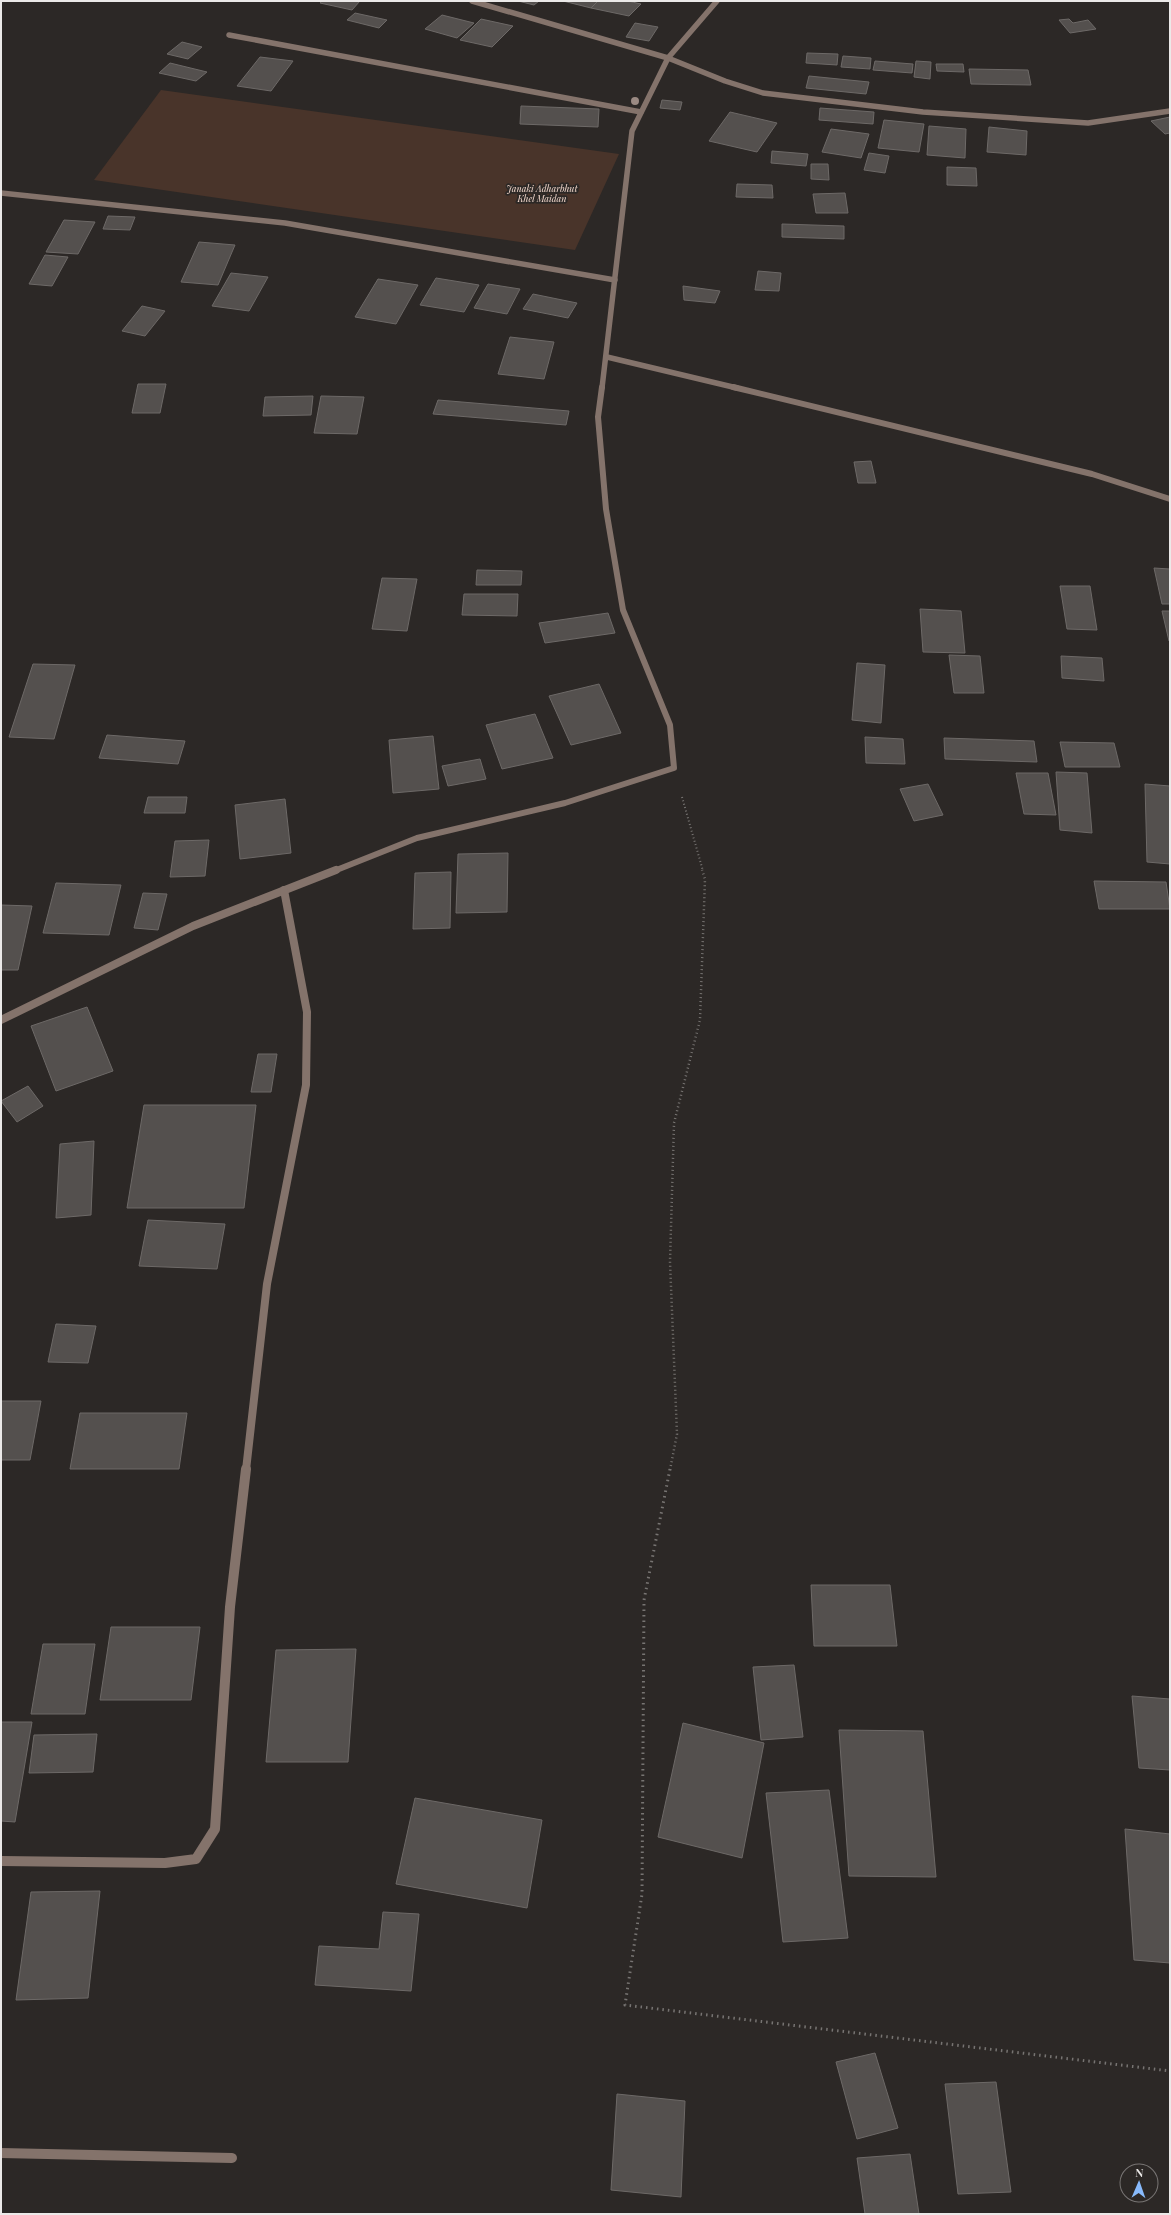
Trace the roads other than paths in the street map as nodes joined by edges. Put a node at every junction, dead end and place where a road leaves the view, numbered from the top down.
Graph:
1 (472, 1) edge
2 (717, 1) edge
3 (229, 35) dead end
4 (668, 58) junction
5 (1170, 111) edge
6 (641, 112) junction
7 (1, 193) edge
8 (615, 280) junction
9 (607, 357) junction
10 (1170, 499) edge
11 (284, 890) junction
12 (1, 1020) edge
13 (1, 1861) edge
14 (1, 2153) edge
15 (232, 2158) dead end

1 - 4 street
2 - 4 street
3 - 6 street
4 - 5 street
4 - 6 street
6 - 8 street
7 - 8 street
8 - 9 street
9 - 10 street
9 - 11 street
11 - 12 street
11 - 13 street
14 - 15 street

